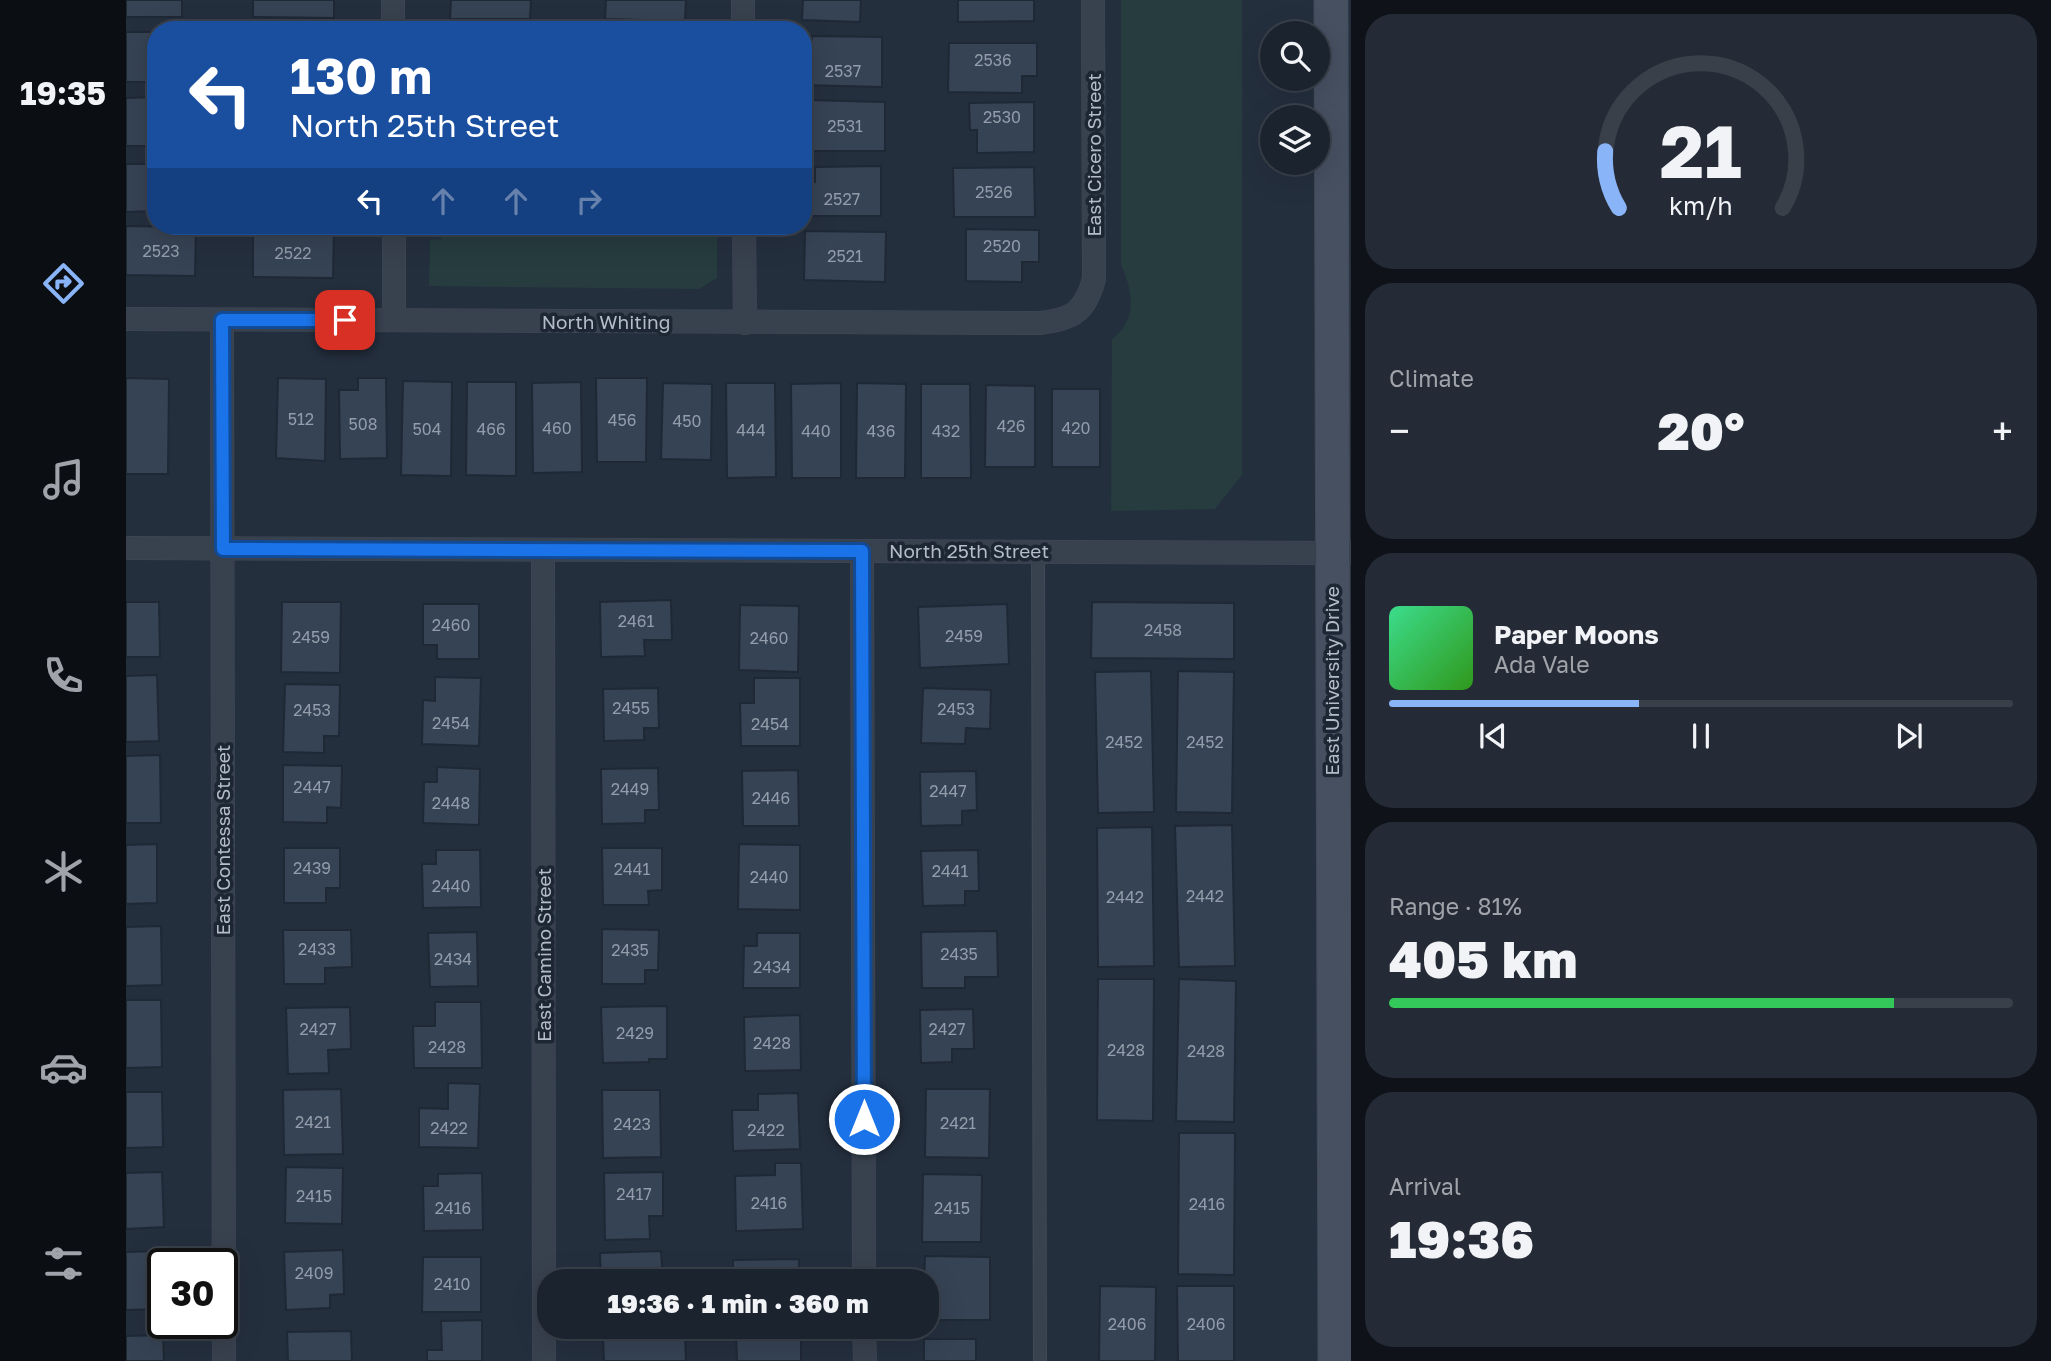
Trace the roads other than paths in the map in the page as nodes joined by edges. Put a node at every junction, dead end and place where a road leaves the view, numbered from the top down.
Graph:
1 (393, 0) edge
2 (743, 0) edge
3 (1093, 0) edge
4 (1331, 0) edge
5 (393, 21) edge
6 (743, 21) edge
7 (394, 235) edge
8 (744, 235) edge
9 (1083, 309) joint
10 (126, 319) edge
11 (222, 320) junction
12 (394, 320) junction
13 (745, 323) junction
14 (126, 548) edge
15 (223, 549) junction
16 (543, 550) junction
17 (862, 551) junction
18 (1038, 552) junction
19 (1342, 553) edge
20 (864, 1269) edge
21 (864, 1339) edge
22 (224, 1361) edge
23 (544, 1361) edge
24 (864, 1361) edge
25 (1040, 1361) edge
26 (1335, 1361) edge

1 - 5 street
2 - 6 street
3 - 9 street, East Cicero Street
4 - 19 main road, East University Drive
7 - 12 street
8 - 13 street
9 - 13 street, North Whiting
10 - 11 street, North Whiting
11 - 12 street, North Whiting
11 - 15 street, East Contessa Street
12 - 13 street, North Whiting
14 - 15 street, North 25th Street
15 - 16 street, North 25th Street
15 - 22 street, East Contessa Street
16 - 17 street, North 25th Street
16 - 23 street, East Camino Street
17 - 18 street, North 25th Street
17 - 20 street
18 - 19 street, North 25th Street
18 - 25 lane
19 - 26 main road, East University Drive
21 - 24 street

